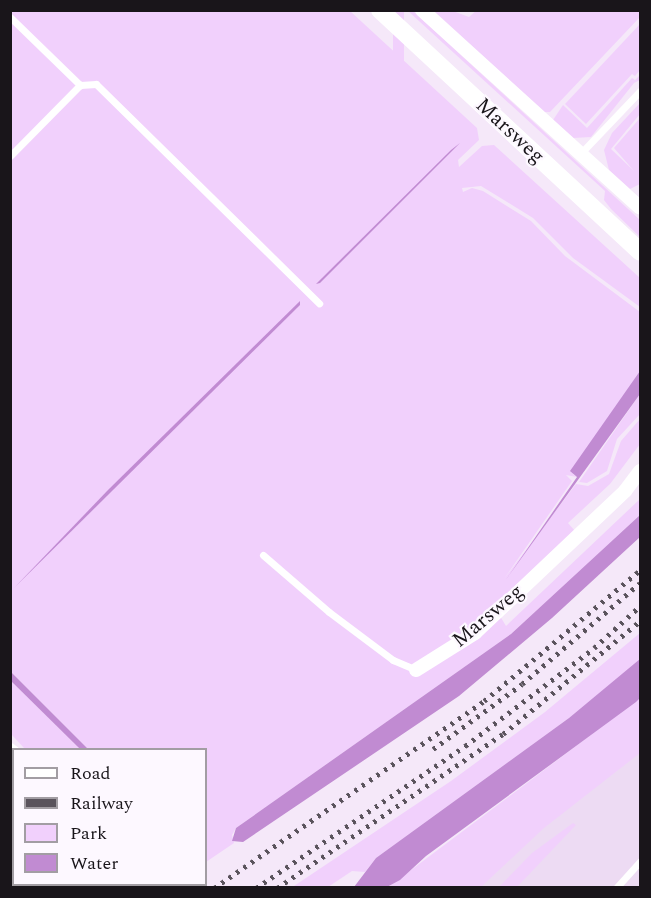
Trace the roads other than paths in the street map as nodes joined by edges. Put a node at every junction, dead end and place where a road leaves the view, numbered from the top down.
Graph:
1 (380, 10) edge
2 (422, 10) edge
3 (10, 17) edge
4 (80, 85) junction
5 (640, 91) edge
6 (580, 154) junction
7 (10, 156) edge
8 (640, 208) edge
9 (640, 252) edge
10 (319, 303) dead end
11 (640, 471) edge
12 (263, 555) dead end
13 (416, 670) joint
14 (640, 861) edge
15 (616, 888) edge

1 - 9 main road, Marsweg
2 - 6 street, Marsweg
3 - 4 lane
4 - 7 lane
4 - 10 lane
5 - 6 lane
6 - 8 street, Marsweg
11 - 13 street, Marsweg
12 - 13 lane, Marsweg
14 - 15 lane

